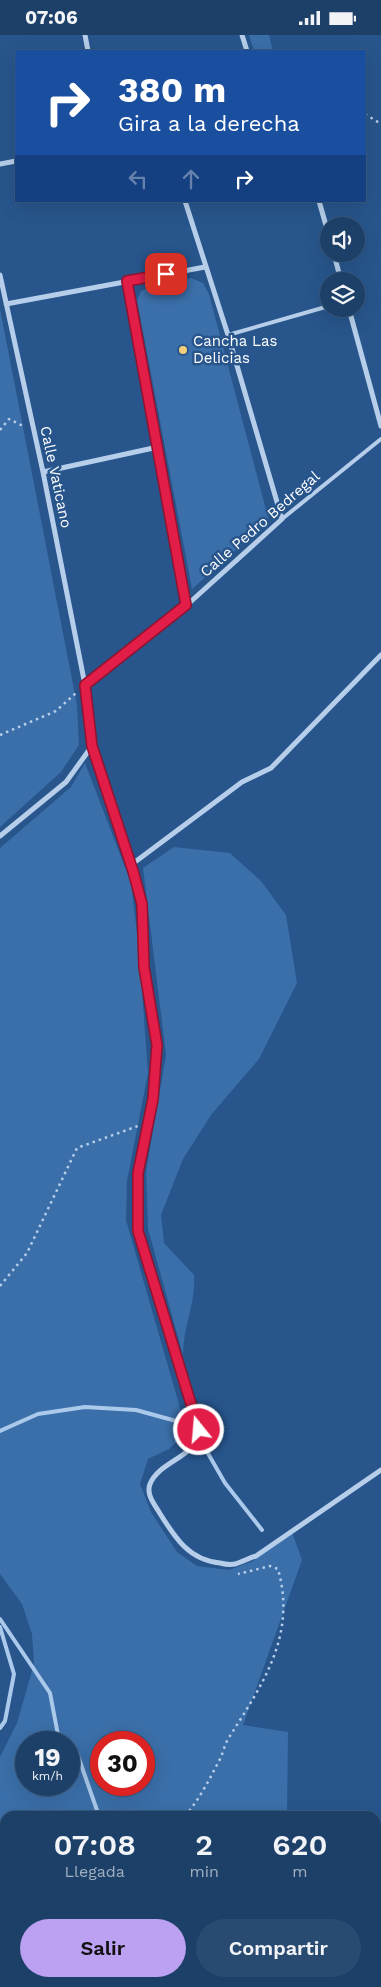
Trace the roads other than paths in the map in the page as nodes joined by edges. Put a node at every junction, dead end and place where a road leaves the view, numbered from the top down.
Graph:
1 (85, 35) edge
2 (242, 35) edge
3 (88, 50) edge
4 (247, 50) edge
5 (15, 161) edge
6 (0, 164) edge
7 (185, 202) edge
8 (319, 202) edge
9 (324, 217) edge
10 (204, 267) junction
11 (0, 275) edge
12 (127, 281) junction
13 (6, 304) junction
14 (320, 309) edge
15 (351, 317) edge
16 (228, 335) junction
17 (381, 426) edge
18 (381, 439) edge
19 (158, 447) junction
20 (43, 472) junction
21 (282, 519) junction
22 (186, 605) junction
23 (381, 655) edge
24 (85, 685) junction
25 (92, 746) junction
26 (0, 836) edge
27 (131, 865) junction
28 (381, 1470) edge

1 - 3 street
2 - 4 street
5 - 6 street
7 - 10 street
8 - 9 street
10 - 12 street
10 - 16 street
11 - 13 street, Calle Vaticano
12 - 13 street
12 - 19 street
13 - 20 street, Calle Vaticano
14 - 16 lane
15 - 17 street
16 - 21 street
18 - 21 lane, Calle Pedro Bedregal
19 - 20 street
19 - 22 street
20 - 24 street, Calle Vaticano
21 - 22 street, Calle Pedro Bedregal
22 - 24 street, Calle Pedro Bedregal
23 - 27 street
24 - 25 street, Calle Vaticano
25 - 26 street
25 - 27 street, Calle Vaticano
27 - 28 street, Calle Vaticano

